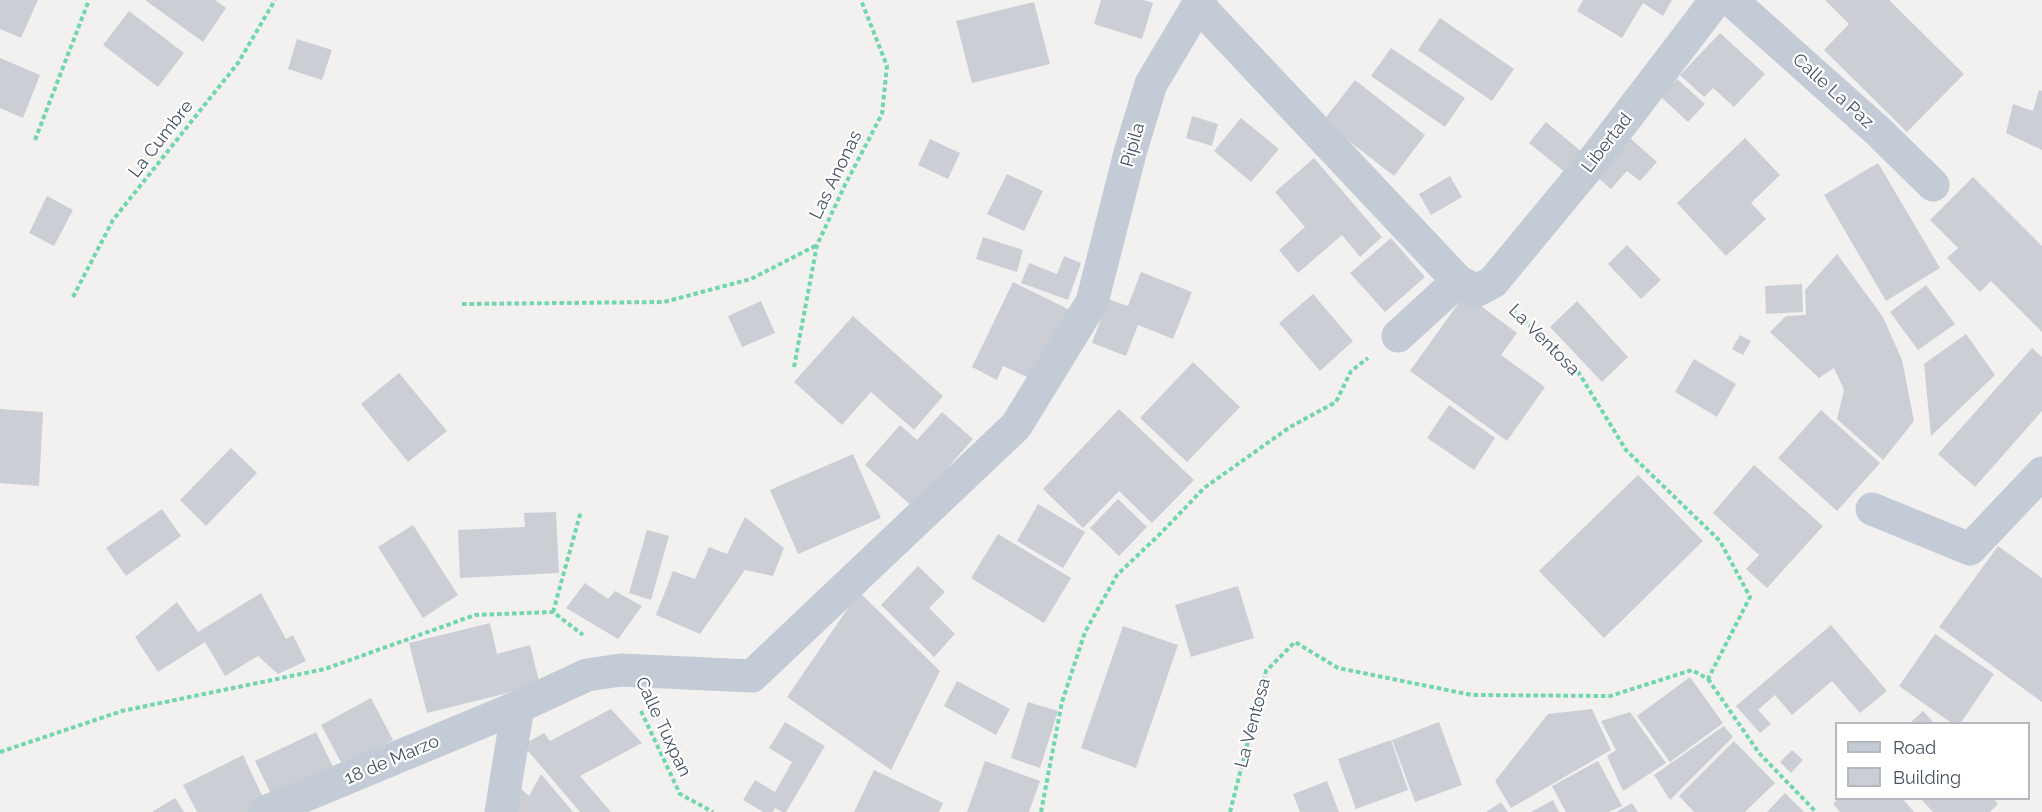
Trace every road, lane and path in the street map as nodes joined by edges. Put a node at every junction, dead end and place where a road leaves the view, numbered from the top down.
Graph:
1 (89, 0) edge
2 (275, 0) edge
3 (861, 0) edge
4 (1716, 0) edge
5 (1731, 0) edge
6 (1200, 2) edge
7 (35, 140) dead end
8 (1934, 185) dead end
9 (817, 245) junction
10 (1458, 281) junction
11 (1493, 282) junction
12 (73, 297) dead end
13 (462, 304) dead end
14 (1398, 336) joint
15 (794, 367) dead end
16 (2042, 473) edge
17 (1872, 509) dead end
18 (581, 511) dead end
19 (553, 612) junction
20 (621, 670) junction
21 (587, 675) junction
22 (1708, 679) junction
23 (518, 707) junction
24 (0, 752) edge
25 (265, 812) edge
26 (501, 812) edge
27 (713, 812) edge
28 (1041, 812) edge
29 (1230, 812) edge
30 (1816, 812) edge

1 - 7 path
2 - 12 path, La Cumbre
3 - 9 path, Las Anonas
4 - 11 street, Libertad
5 - 8 street, Calle La Paz
6 - 10 street
6 - 20 street, Pípila
9 - 13 path
9 - 15 path, Las Anonas
10 - 11 street
10 - 14 street
11 - 22 path, La Ventosa
14 - 28 path
16 - 17 street
18 - 19 path
19 - 21 path
19 - 24 path
20 - 21 street, 18 de Marzo
20 - 27 path, Calle Tuxpan
21 - 23 street, 18 de Marzo
22 - 29 path, La Ventosa
22 - 30 path
23 - 25 street, 18 de Marzo
23 - 26 street

